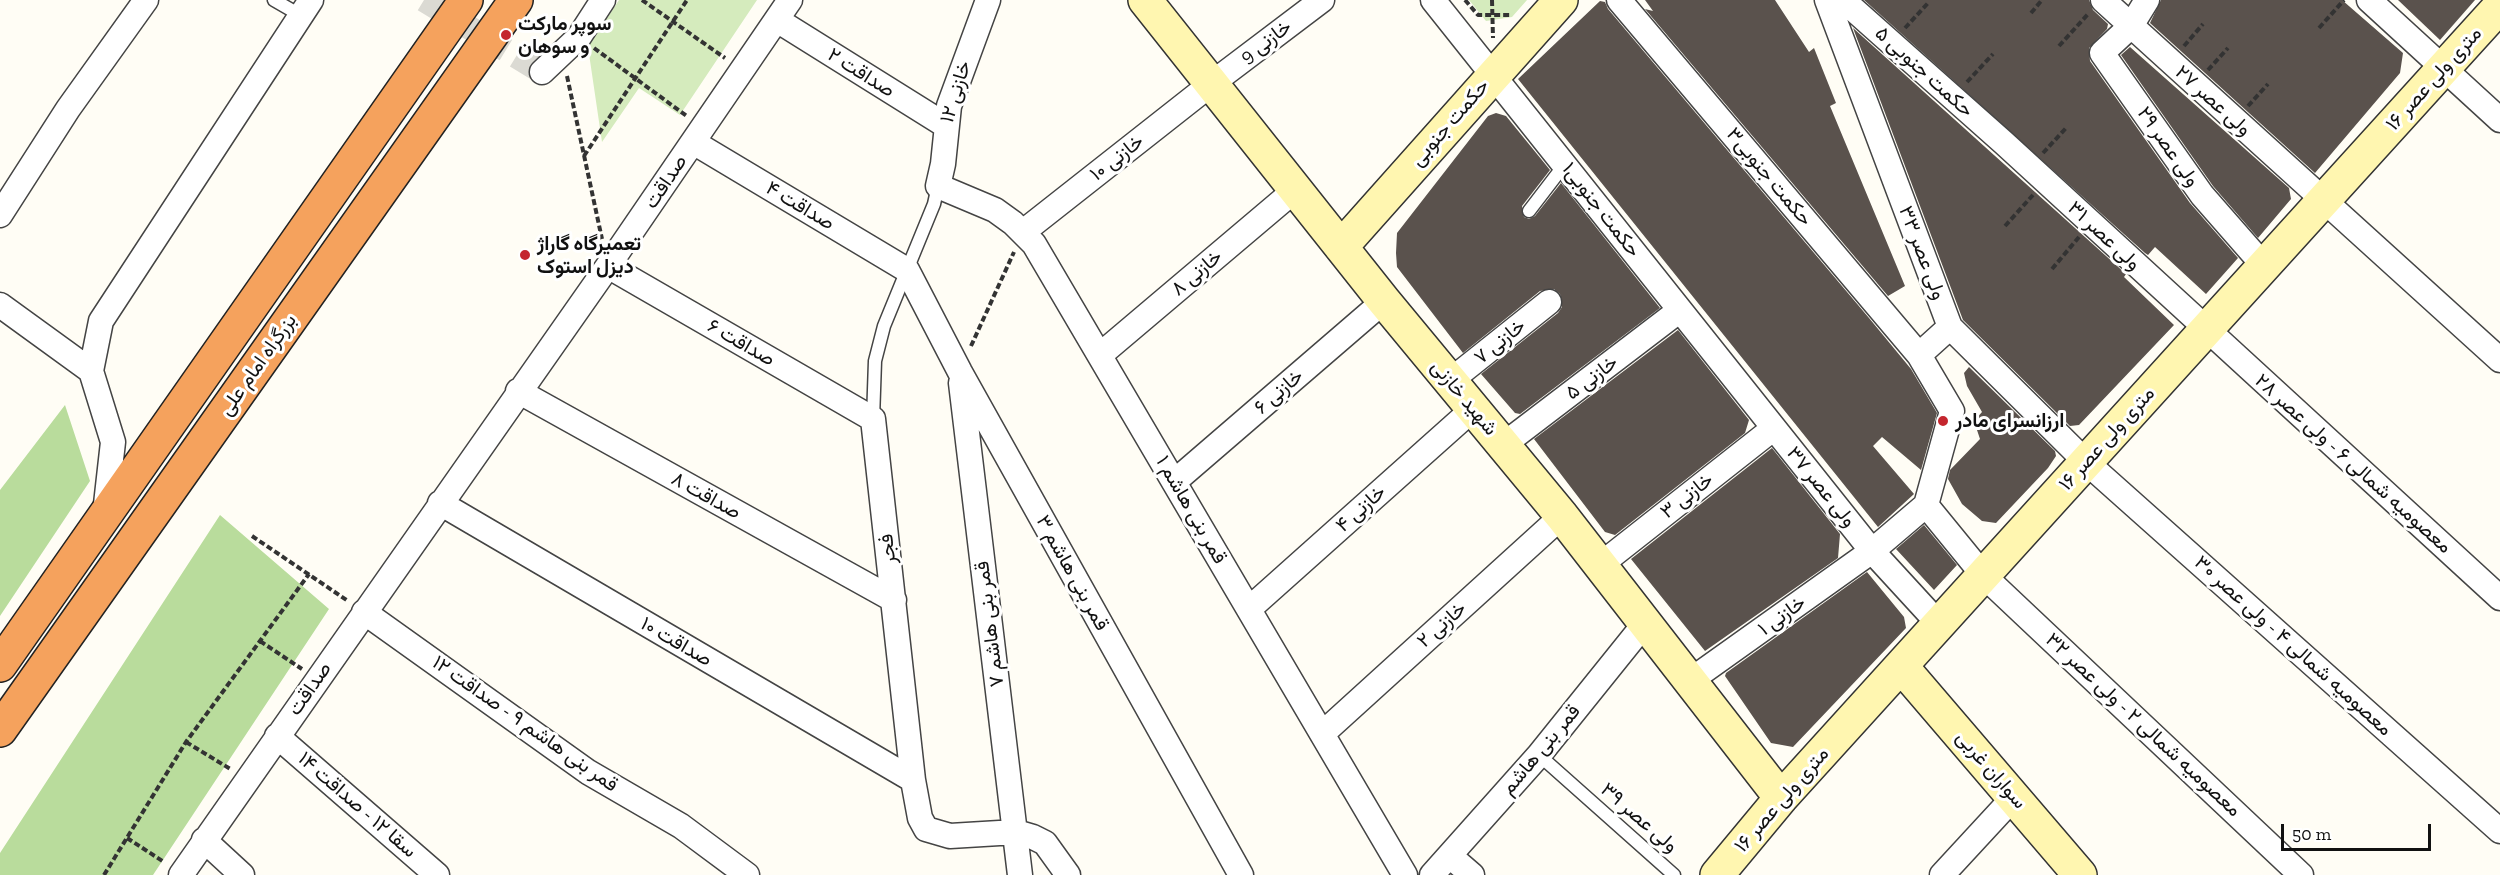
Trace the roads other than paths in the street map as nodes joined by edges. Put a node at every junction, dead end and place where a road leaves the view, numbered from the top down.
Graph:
1 (146, 0) edge
2 (274, 0) edge
3 (466, 0) edge
4 (516, 0) edge
5 (603, 0) edge
6 (790, 0) edge
7 (988, 0) edge
8 (1144, 0) edge
9 (1322, 0) edge
10 (1433, 0) edge
11 (1561, 0) edge
12 (1619, 0) edge
13 (1827, 0) edge
14 (1843, 0) edge
15 (2146, 0) edge
16 (2369, 0) edge
17 (2098, 4) edge
18 (2500, 6) edge
19 (305, 8) edge
20 (777, 20) junction
21 (2131, 26) junction
22 (2444, 69) junction
23 (542, 72) dead end
24 (1494, 73) junction
25 (1211, 84) junction
26 (2500, 120) edge
27 (945, 125) junction
28 (698, 135) junction
29 (2004, 143) joint
30 (1565, 164) junction
31 (938, 186) junction
32 (1295, 190) junction
33 (2324, 201) junction
34 (1529, 211) dead end
35 (0, 214) edge
36 (1023, 232) junction
37 (1341, 248) junction
38 (608, 266) junction
39 (2265, 267) junction
40 (907, 270) junction
41 (1384, 301) junction
42 (1549, 302) dead end
43 (0, 305) edge
44 (1680, 310) junction
45 (1950, 327) junction
46 (2205, 329) junction
47 (1708, 346) joint
48 (1100, 355) junction
49 (1919, 355) junction
50 (2500, 360) edge
51 (92, 371) junction
52 (960, 372) junction
53 (1450, 381) junction
54 (518, 391) junction
55 (1473, 409) junction
56 (873, 419) junction
57 (1774, 428) junction
58 (1503, 445) junction
59 (2085, 462) junction
60 (1174, 482) junction
61 (440, 503) junction
62 (1926, 504) junction
63 (104, 516) junction
64 (1562, 516) junction
65 (1872, 551) junction
66 (1600, 565) junction
67 (1984, 576) junction
68 (2500, 598) edge
69 (894, 600) junction
70 (1249, 609) junction
71 (364, 612) junction
72 (1646, 622) junction
73 (1939, 624) junction
74 (0, 665) edge
75 (1901, 666) junction
76 (1691, 681) junction
77 (0, 730) edge
78 (1322, 734) junction
79 (277, 736) junction
80 (1539, 755) junction
81 (913, 780) junction
82 (2014, 797) junction
83 (1781, 798) junction
84 (2500, 831) edge
85 (1016, 832) junction
86 (204, 840) junction
87 (1450, 855) junction
88 (1724, 872) edge
89 (181, 874) edge
90 (242, 875) edge
91 (437, 875) edge
92 (747, 875) edge
93 (1020, 875) edge
94 (1068, 875) edge
95 (1241, 875) edge
96 (1406, 875) edge
97 (1432, 875) edge
98 (1472, 875) edge
99 (1674, 875) edge
100 (1942, 875) edge
101 (2080, 875) edge
102 (2301, 875) edge

1 - 35 street
2 - 19 lane
3 - 63 highway, بزرگراه امام علی
4 - 77 highway, بزرگراه امام علی
5 - 23 street
6 - 20 street, صداقت
7 - 27 street, خازنی ۱۲
8 - 25 street, شهید خازنی
9 - 25 street, خازنی 9
10 - 24 street, حکمت جنوبی۱
11 - 24 street, حکمت جنوبی
12 - 49 street, حکمت جنوبی۳
13 - 45 street, ولی عصر ۳۳
14 - 29 street, حکمت جنوبی ۵
15 - 21 street
16 - 22 street
17 - 21 street, ولی عصر ۲۷
18 - 22 street, ۱۶ متری ولی عصر
19 - 51 street
20 - 27 street, صداقت ۲
20 - 28 street, صداقت
21 - 33 street, ولی عصر ۲۷
21 - 39 street, ولی عصر ۲۹
22 - 26 street
22 - 33 street, ۱۶ متری ولی عصر
24 - 30 street, حکمت جنوبی۱
24 - 37 street, حکمت جنوبی
25 - 32 street, شهید خازنی
25 - 36 street, خازنی ۱۰
27 - 31 street, خازنی ۱۲
28 - 38 street, صداقت
28 - 40 street, صداقت ۴
29 - 46 street, ولی عصر ۳۱
30 - 34 lane
30 - 44 street, حکمت جنوبی۱
31 - 36 street, قمر بنی هاشم ۱
31 - 40 lane, فجر
32 - 37 street, شهید خازنی
32 - 48 street, خازنی ۸
33 - 39 street, ۱۶ متری ولی عصر
33 - 50 street, ولی عصر ۲۷
36 - 48 street, قمر بنی هاشم ۱
37 - 41 street, شهید خازنی
38 - 54 street, صداقت
38 - 56 street, صداقت ۶
39 - 46 street, ۱۶ متری ولی عصر
40 - 52 street, قمر بنی هاشم ۳
40 - 56 lane, فجر
41 - 53 street, شهید خازنی
41 - 60 street, خازنی ۶
42 - 53 street, خازنی ۷
43 - 51 street
44 - 47 street, حکمت جنوبی۱
44 - 58 street, خازنی ۵
45 - 49 street
45 - 59 street, ولی عصر ۳۳
46 - 59 street, ۱۶ متری ولی عصر
46 - 68 street, معصومیه شمالی ۶ - ولی عصر ۲۸
47 - 57 street, ولی عصر ۳۷
48 - 60 street, قمر بنی هاشم ۱
49 - 62 street, حکمت جنوبی۳
51 - 63 street
52 - 85 street, قمر بنی هاشم ۷
52 - 95 street, قمر بنی هاشم ۳
53 - 55 street, شهید خازنی
54 - 61 street, صداقت
54 - 69 street, صداقت ۸
55 - 58 street, شهید خازنی
55 - 70 street, خازنی ۴
56 - 69 street, فجر
57 - 65 street, ولی عصر ۳۷
57 - 66 street, خازنی ۳
58 - 64 street, شهید خازنی
59 - 67 street, ۱۶ متری ولی عصر
59 - 84 street, معصومیه شمالی ۴ - ولی عصر ۳۰
60 - 70 street, قمر بنی هاشم ۱
61 - 71 street, صداقت
61 - 81 street, صداقت ۱۰
62 - 65 street, خازنی ۱
62 - 67 street, معصومیه شمالی ۲ - ولی عصر ۳۲
63 - 74 highway, بزرگراه امام علی
64 - 66 street, شهید خازنی
64 - 78 street, خازنی ۲
65 - 73 street, ولی عصر ۳۷
65 - 76 street, خازنی ۱
66 - 72 street, شهید خازنی
67 - 73 street, ۱۶ متری ولی عصر
67 - 102 street, معصومیه شمالی ۲ - ولی عصر ۳۲
69 - 81 street, فجر
70 - 78 street, قمر بنی هاشم ۱
71 - 79 street, صداقت
71 - 92 street, قمر بنی هاشم ۹ - صداقت ۱۲
72 - 76 street, شهید خازنی
72 - 80 street, قمر بنی هاشم
73 - 75 street, ۱۶ متری ولی عصر
75 - 82 street, سواران غربی
75 - 83 street, ۱۶ متری ولی عصر
76 - 83 street, شهید خازنی
78 - 96 street, قمر بنی هاشم ۱
79 - 86 street, صداقت
79 - 91 street, سقا ۱۲ - صداقت ۱۴
80 - 87 street, قمر بنی هاشم
80 - 99 lane, ولی عصر ۳۹
81 - 85 street, فجر
82 - 100 street
82 - 101 street, سواران غربی
83 - 88 street, ۱۶ متری ولی عصر
85 - 93 street, قمر بنی هاشم ۷
85 - 94 street
86 - 89 street, صداقت
86 - 90 street
87 - 97 street, قمر بنی هاشم
87 - 98 street

